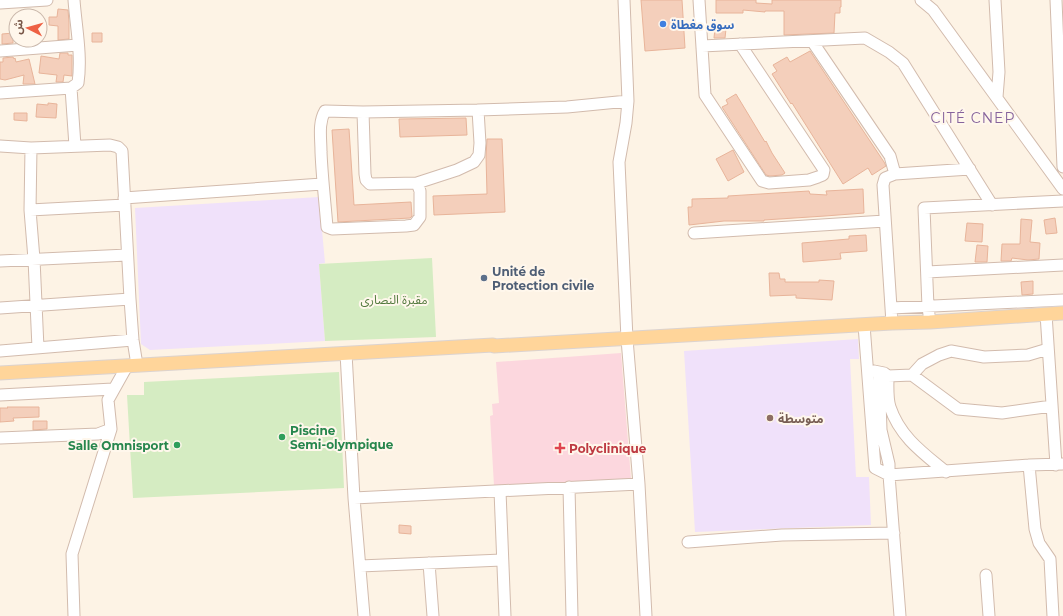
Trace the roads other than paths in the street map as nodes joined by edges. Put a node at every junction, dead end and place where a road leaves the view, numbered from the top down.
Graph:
1 (47, 0) edge
2 (74, 0) edge
3 (624, 0) edge
4 (699, 0) edge
5 (921, 0) edge
6 (995, 0) edge
7 (1056, 0) edge
8 (0, 3) edge
9 (812, 41) junction
10 (78, 44) junction
11 (740, 44) junction
12 (702, 46) junction
13 (0, 51) edge
14 (71, 88) junction
15 (0, 93) edge
16 (997, 97) junction
17 (628, 101) junction
18 (478, 110) junction
19 (363, 112) junction
20 (0, 146) edge
21 (75, 146) junction
22 (31, 148) junction
23 (1063, 167) edge
24 (970, 169) junction
25 (895, 174) junction
26 (417, 183) junction
27 (322, 184) junction
28 (1063, 189) edge
29 (1063, 201) edge
30 (124, 202) junction
31 (992, 205) junction
32 (30, 210) junction
33 (885, 221) junction
34 (694, 233) dead end
35 (127, 255) junction
36 (34, 259) junction
37 (0, 261) edge
38 (1063, 265) edge
39 (927, 272) junction
40 (130, 299) junction
41 (1063, 300) edge
42 (36, 306) junction
43 (928, 307) junction
44 (0, 308) edge
45 (891, 308) junction
46 (1046, 314) junction
47 (1063, 314) edge
48 (930, 322) junction
49 (892, 323) junction
50 (864, 325) junction
51 (626, 338) junction
52 (133, 340) junction
53 (38, 348) junction
54 (1048, 349) junction
55 (0, 351) edge
56 (346, 353) junction
57 (132, 366) junction
58 (867, 371) junction
59 (0, 373) edge
60 (884, 374) junction
61 (912, 375) junction
62 (114, 389) junction
63 (0, 395) edge
64 (1052, 406) junction
65 (110, 428) junction
66 (0, 438) edge
67 (1060, 464) edge
68 (1029, 465) junction
69 (946, 472) junction
70 (889, 475) junction
71 (639, 484) junction
72 (568, 487) junction
73 (500, 491) junction
74 (354, 498) junction
75 (894, 533) junction
76 (688, 542) dead end
77 (502, 560) junction
78 (429, 564) junction
79 (360, 566) junction
80 (986, 575) dead end
81 (74, 616) edge
82 (364, 616) edge
83 (433, 616) edge
84 (505, 616) edge
85 (572, 616) edge
86 (646, 616) edge
87 (900, 616) edge
88 (989, 616) edge
89 (1053, 616) edge

1 - 8 street
2 - 10 street
3 - 17 street
4 - 12 street
5 - 16 street
6 - 16 street
7 - 23 street
9 - 11 street
9 - 24 street
9 - 25 street
10 - 13 street
10 - 14 street
11 - 12 street
11 - 12 street
14 - 15 street
14 - 21 street
16 - 28 street
17 - 18 street
17 - 51 street
18 - 19 street
18 - 26 street
19 - 26 street
19 - 27 street
20 - 22 street
21 - 22 street
21 - 30 street
22 - 32 street
24 - 25 street
24 - 31 street
25 - 33 street
26 - 27 street
27 - 30 street
29 - 31 street
30 - 32 street
30 - 35 street
31 - 39 street
32 - 36 street
33 - 34 street
33 - 45 street
35 - 36 street
35 - 40 street
36 - 37 street
36 - 42 street
38 - 39 street
39 - 43 street
40 - 42 street
40 - 52 street
41 - 43 street
42 - 44 street
42 - 53 street
43 - 45 street
43 - 48 street
45 - 49 street
46 - 47 main road
46 - 48 main road
46 - 54 street
48 - 49 main road
49 - 50 main road
50 - 51 main road
50 - 58 street
51 - 56 main road
51 - 71 street
52 - 53 street
52 - 57 street
53 - 55 street
54 - 61 street
54 - 64 street
56 - 57 main road
56 - 74 street
57 - 59 main road
57 - 62 street
58 - 60 street
58 - 70 street
60 - 61 street
60 - 69 street
60 - 70 street
61 - 64 street
62 - 63 street
62 - 65 street
64 - 67 street
65 - 66 street
65 - 81 street
67 - 68 street
68 - 69 street
68 - 89 street
69 - 70 street
70 - 75 street
71 - 72 street
71 - 86 street
72 - 73 street
72 - 85 street
73 - 74 street
73 - 77 street
74 - 79 street
75 - 76 street
75 - 87 street
77 - 78 street
77 - 84 street
78 - 79 street
78 - 83 street
79 - 82 street
80 - 88 street

